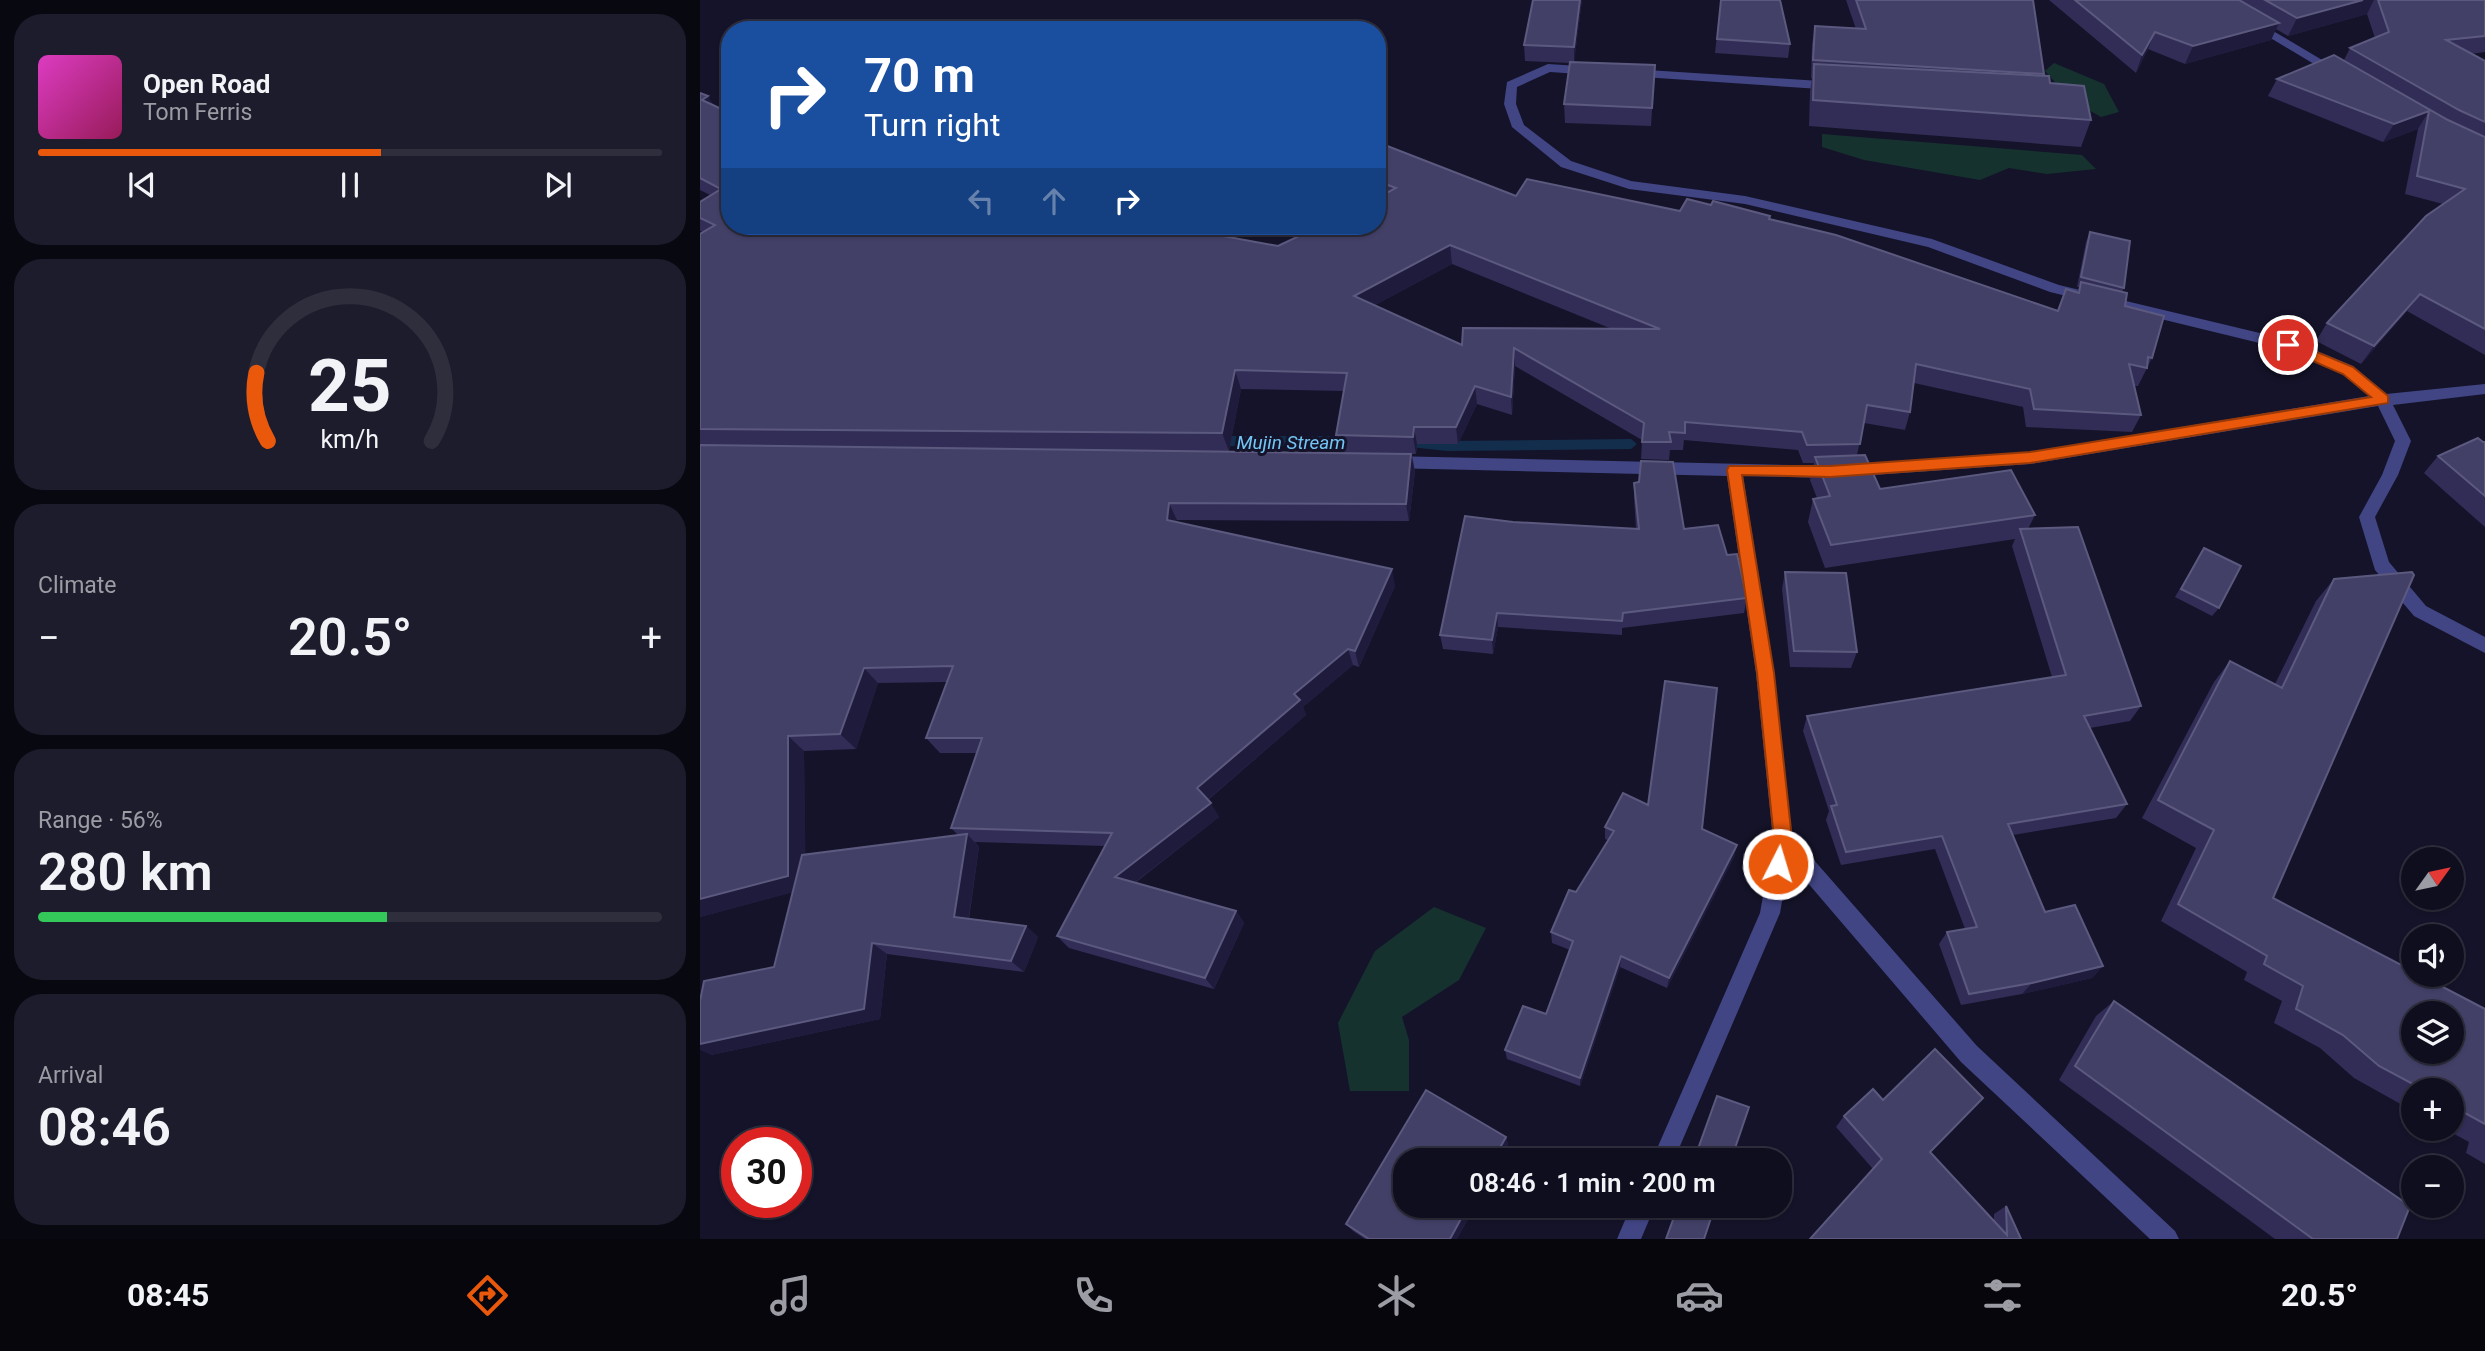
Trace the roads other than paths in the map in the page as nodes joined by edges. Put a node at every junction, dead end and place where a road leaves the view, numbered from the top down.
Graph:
1 (2213, 0) edge
2 (2346, 77) edge
3 (1847, 87) edge
4 (2485, 389) edge
5 (2383, 400) junction
6 (1373, 462) edge
7 (1734, 470) junction
8 (2485, 646) edge
9 (1783, 839) junction
10 (1668, 1148) edge
11 (1638, 1218) edge
12 (1629, 1239) edge
13 (2168, 1239) edge

1 - 2 street
3 - 5 street
4 - 5 street
5 - 7 street
5 - 8 street
6 - 7 street
7 - 9 street
9 - 10 street
9 - 13 street
11 - 12 street

